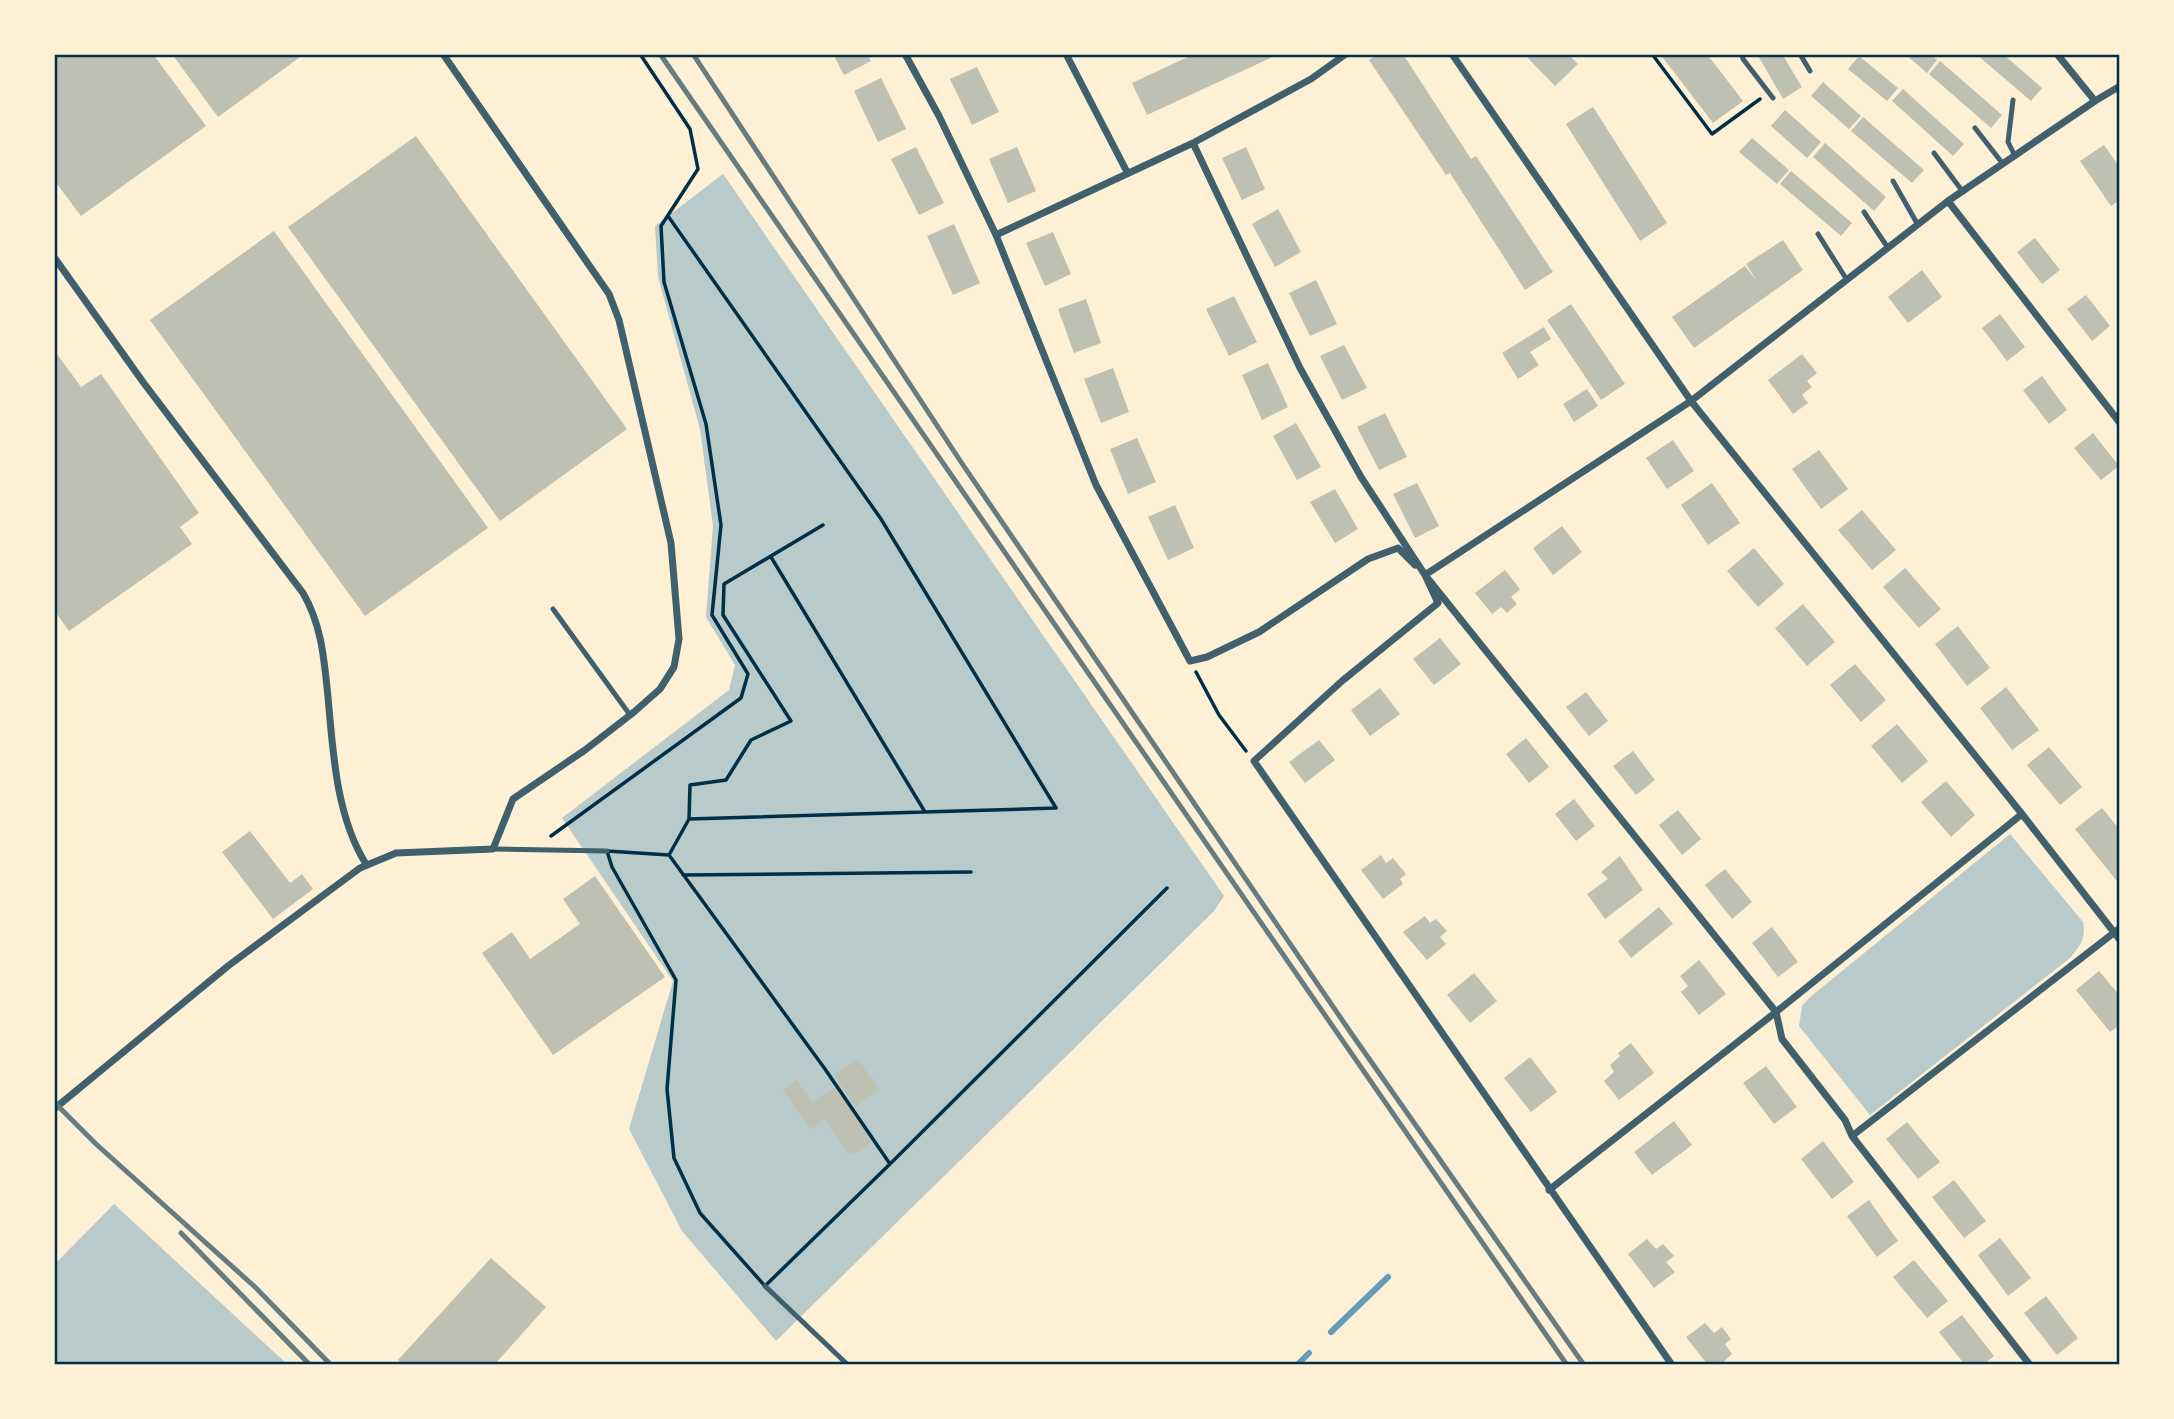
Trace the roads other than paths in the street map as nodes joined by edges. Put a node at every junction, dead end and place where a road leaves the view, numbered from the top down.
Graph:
1 (443, 54) edge
2 (905, 54) edge
3 (1066, 54) edge
4 (1346, 54) edge
5 (1452, 54) edge
6 (1742, 54) edge
7 (1800, 54) edge
8 (2057, 54) edge
9 (1810, 71) dead end
10 (2120, 86) edge
11 (1773, 98) dead end
12 (2013, 100) dead end
13 (2095, 101) junction
14 (1975, 128) dead end
15 (1193, 143) junction
16 (1934, 153) dead end
17 (2015, 156) junction
18 (2003, 164) junction
19 (1127, 172) junction
20 (1893, 181) dead end
21 (1963, 192) junction
22 (1948, 201) junction
23 (1864, 212) dead end
24 (1918, 225) junction
25 (1818, 234) dead end
26 (996, 235) junction
27 (1888, 248) junction
28 (54, 257) edge
29 (1847, 280) junction
30 (1691, 401) junction
31 (2120, 423) edge
32 (1425, 575) junction
33 (552, 609) dead end
34 (629, 715) junction
35 (2022, 814) junction
36 (493, 849) junction
37 (607, 851) road end
38 (366, 864) junction
39 (2117, 930) edge
40 (2120, 940) edge
41 (1776, 1012) junction
42 (54, 1110) edge
43 (1852, 1136) junction
44 (1549, 1190) junction
45 (765, 1286) road end
46 (848, 1365) edge
47 (1672, 1365) edge
48 (2030, 1365) edge

1 - 34 street
2 - 26 street
3 - 19 street
4 - 15 street
5 - 30 street
6 - 11 lane
7 - 9 lane
8 - 13 street
10 - 13 street
12 - 17 lane
13 - 17 street
14 - 18 lane
15 - 19 street
15 - 32 street
16 - 21 lane
17 - 18 street
18 - 21 street
19 - 26 street
20 - 24 lane
21 - 22 street
22 - 24 street
22 - 31 street
23 - 27 lane
24 - 27 street
25 - 29 lane
26 - 32 street
27 - 29 street
28 - 38 street
29 - 30 street
30 - 32 street
30 - 35 street
32 - 41 street
32 - 44 street
33 - 34 lane
34 - 36 street
35 - 39 street
35 - 41 street
36 - 37 lane
36 - 38 street
38 - 42 street
39 - 40 street
39 - 43 street
41 - 43 street
41 - 44 street
43 - 48 street
44 - 47 street
45 - 46 lane

